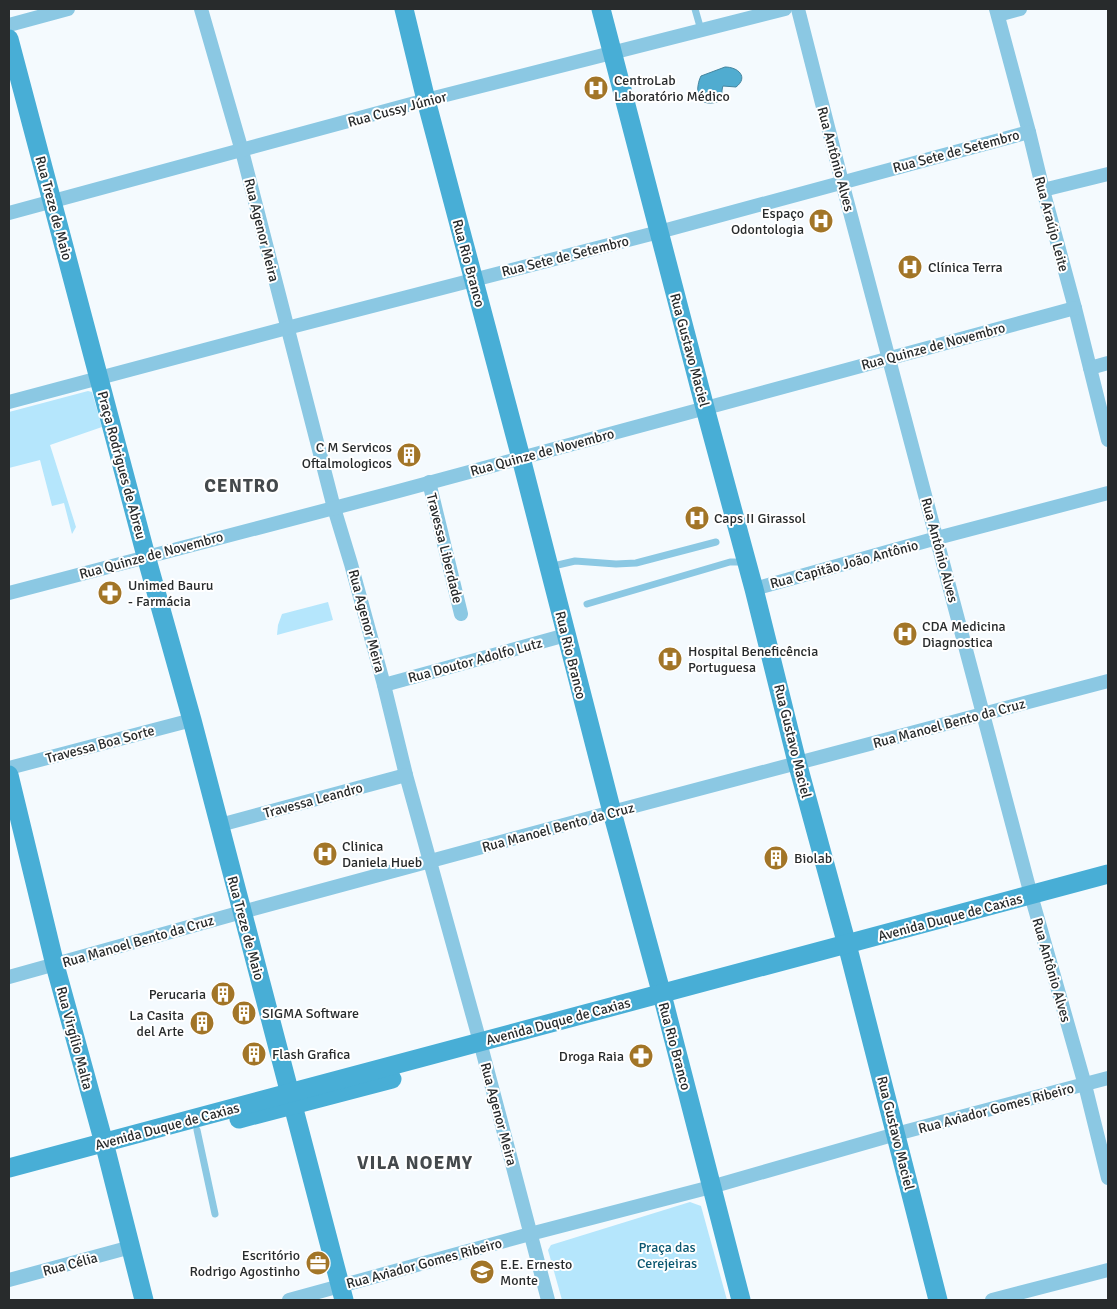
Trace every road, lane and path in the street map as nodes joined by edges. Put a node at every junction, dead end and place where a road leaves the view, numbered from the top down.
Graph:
1 (68, 9) edge
2 (201, 9) edge
3 (404, 9) edge
4 (601, 9) edge
5 (695, 9) edge
6 (785, 9) edge
7 (798, 9) edge
8 (1020, 9) edge
9 (997, 12) edge
10 (9, 25) edge
11 (701, 30) junction
12 (9, 39) edge
13 (613, 52) junction
14 (426, 100) junction
15 (1029, 132) junction
16 (242, 151) junction
17 (1108, 174) edge
18 (842, 182) junction
19 (1043, 190) junction
20 (53, 201) junction
21 (9, 213) edge
22 (659, 232) junction
23 (474, 280) junction
24 (1075, 308) junction
25 (287, 328) junction
26 (889, 359) junction
27 (1108, 363) edge
28 (1090, 368) junction
29 (100, 378) junction
30 (9, 402) edge
31 (705, 408) junction
32 (1108, 440) edge
33 (521, 458) junction
34 (429, 482) junction
35 (1108, 493) edge
36 (334, 508) junction
37 (937, 538) junction
38 (716, 542) dead end
39 (146, 556) junction
40 (747, 562) junction
41 (549, 567) junction
42 (754, 589) junction
43 (9, 592) edge
44 (586, 604) dead end
45 (461, 614) dead end
46 (566, 635) junction
47 (1108, 681) edge
48 (384, 685) junction
49 (984, 714) junction
50 (192, 720) junction
51 (797, 762) junction
52 (9, 768) edge
53 (9, 775) edge
54 (406, 775) junction
55 (612, 812) junction
56 (220, 825) junction
57 (429, 862) junction
58 (1108, 874) edge
59 (1108, 888) edge
60 (1033, 901) junction
61 (242, 912) junction
62 (848, 950) junction
63 (55, 965) junction
64 (9, 977) edge
65 (663, 1000) junction
66 (481, 1048) junction
67 (1108, 1078) edge
68 (1085, 1085) junction
69 (292, 1099) junction
70 (197, 1130) junction
71 (896, 1134) junction
72 (105, 1148) junction
73 (9, 1168) edge
74 (1108, 1178) edge
75 (9, 1181) edge
76 (712, 1187) junction
77 (215, 1214) dead end
78 (530, 1234) junction
79 (131, 1247) junction
80 (1108, 1270) edge
81 (9, 1280) edge
82 (343, 1293) edge
83 (144, 1300) edge
84 (289, 1300) edge
85 (548, 1300) edge
86 (741, 1300) edge
87 (938, 1300) edge
88 (992, 1300) edge

1 - 10 street
2 - 16 street, Rua Agenor Meira
3 - 14 street, Rua Rio Branco
4 - 13 street, Rua Gustavo Maciel
5 - 11 lane
6 - 11 street, Rua Cussy Júnior
7 - 18 street, Rua Antônio Alves
8 - 9 street
9 - 15 street, Rua Araújo Leite
11 - 13 street, Rua Cussy Júnior
12 - 20 street, Rua Treze de Maio
13 - 14 street, Rua Cussy Júnior
13 - 22 street, Rua Gustavo Maciel
14 - 16 street, Rua Cussy Júnior
14 - 23 street, Rua Rio Branco
15 - 18 street, Rua Sete de Setembro
15 - 19 street, Rua Araújo Leite
16 - 20 street, Rua Cussy Júnior
16 - 25 street, Rua Agenor Meira
17 - 19 street
18 - 22 street, Rua Sete de Setembro
18 - 26 street, Rua Antônio Alves
19 - 24 street, Rua Araújo Leite
20 - 21 street, Rua Cussy Júnior
20 - 29 street, Rua Treze de Maio
22 - 23 street, Rua Sete de Setembro
22 - 31 street, Rua Gustavo Maciel
23 - 25 street, Rua Sete de Setembro
23 - 33 street, Rua Rio Branco
24 - 26 street, Rua Quinze de Novembro
24 - 28 street, Rua Araújo Leite
25 - 29 street, Rua Sete de Setembro
25 - 36 street, Rua Agenor Meira
26 - 31 street, Rua Quinze de Novembro
26 - 37 street, Rua Antônio Alves
27 - 28 street
28 - 32 street, Rua Araújo Leite
29 - 30 street, Praça Rodrigues de Abreu
29 - 39 street, Praça Rodrigues de Abreu
31 - 33 street, Rua Quinze de Novembro
31 - 40 street, Rua Gustavo Maciel
33 - 34 street, Rua Quinze de Novembro
33 - 41 street, Rua Rio Branco
34 - 36 street, Rua Quinze de Novembro
34 - 45 street, Travessa Liberdade
35 - 37 street, Rua Capitão João Antônio
36 - 39 street, Rua Quinze de Novembro
36 - 48 street, Rua Agenor Meira
37 - 42 street, Rua Capitão João Antônio
37 - 49 street, Rua Antônio Alves
38 - 41 lane
39 - 43 street, Rua Quinze de Novembro
39 - 50 street, Rua Treze de Maio
40 - 42 street, Rua Gustavo Maciel
40 - 44 lane
41 - 46 street, Rua Rio Branco
42 - 51 street, Rua Gustavo Maciel
46 - 48 street, Rua Doutor Adolfo Lutz
46 - 55 street, Rua Rio Branco
47 - 49 street, Rua Manoel Bento da Cruz
48 - 54 street, Rua Agenor Meira
49 - 51 street, Rua Manoel Bento da Cruz
49 - 60 street, Rua Antônio Alves
50 - 52 street, Travessa Boa Sorte
50 - 56 street, Rua Treze de Maio
51 - 55 street, Rua Manoel Bento da Cruz
51 - 62 street, Rua Gustavo Maciel
53 - 63 street, Rua Virgílio Malta
54 - 56 street, Travessa Leandro
54 - 57 street, Rua Agenor Meira
55 - 57 street, Rua Manoel Bento da Cruz
55 - 65 street, Rua Rio Branco
56 - 61 street, Rua Treze de Maio
57 - 61 street, Rua Manoel Bento da Cruz
57 - 66 street, Rua Agenor Meira
58 - 60 street, Avenida Duque de Caxias
59 - 60 street, Avenida Duque de Caxias
60 - 62 street, Avenida Duque de Caxias
60 - 68 street, Rua Antônio Alves
61 - 63 street, Rua Manoel Bento da Cruz
61 - 69 street, Rua Treze de Maio
62 - 65 street, Avenida Duque de Caxias
62 - 71 street, Rua Gustavo Maciel
63 - 64 street, Rua Manoel Bento da Cruz
63 - 72 street, Rua Virgílio Malta
65 - 66 street, Avenida Duque de Caxias
65 - 76 street, Rua Rio Branco
66 - 69 street, Avenida Duque de Caxias
66 - 78 street, Rua Agenor Meira
67 - 68 street, Rua Aviador Gomes Ribeiro
68 - 71 street, Rua Aviador Gomes Ribeiro
68 - 74 street, Rua Antônio Alves
69 - 70 street, Avenida Duque de Caxias
69 - 72 street, Avenida Duque de Caxias
69 - 82 street, Rua Treze de Maio
70 - 72 street, Avenida Duque de Caxias
70 - 77 lane
71 - 76 street, Rua Aviador Gomes Ribeiro
71 - 87 street, Rua Gustavo Maciel
72 - 73 street, Avenida Duque de Caxias
72 - 75 street, Avenida Duque de Caxias
72 - 79 street, Rua Virgílio Malta
76 - 78 street
76 - 86 street, Rua Rio Branco
78 - 82 street, Rua Aviador Gomes Ribeiro
78 - 85 street
79 - 81 street, Rua Célia
79 - 83 street, Rua Virgílio Malta
80 - 88 street
82 - 84 street, Rua Aviador Gomes Ribeiro

